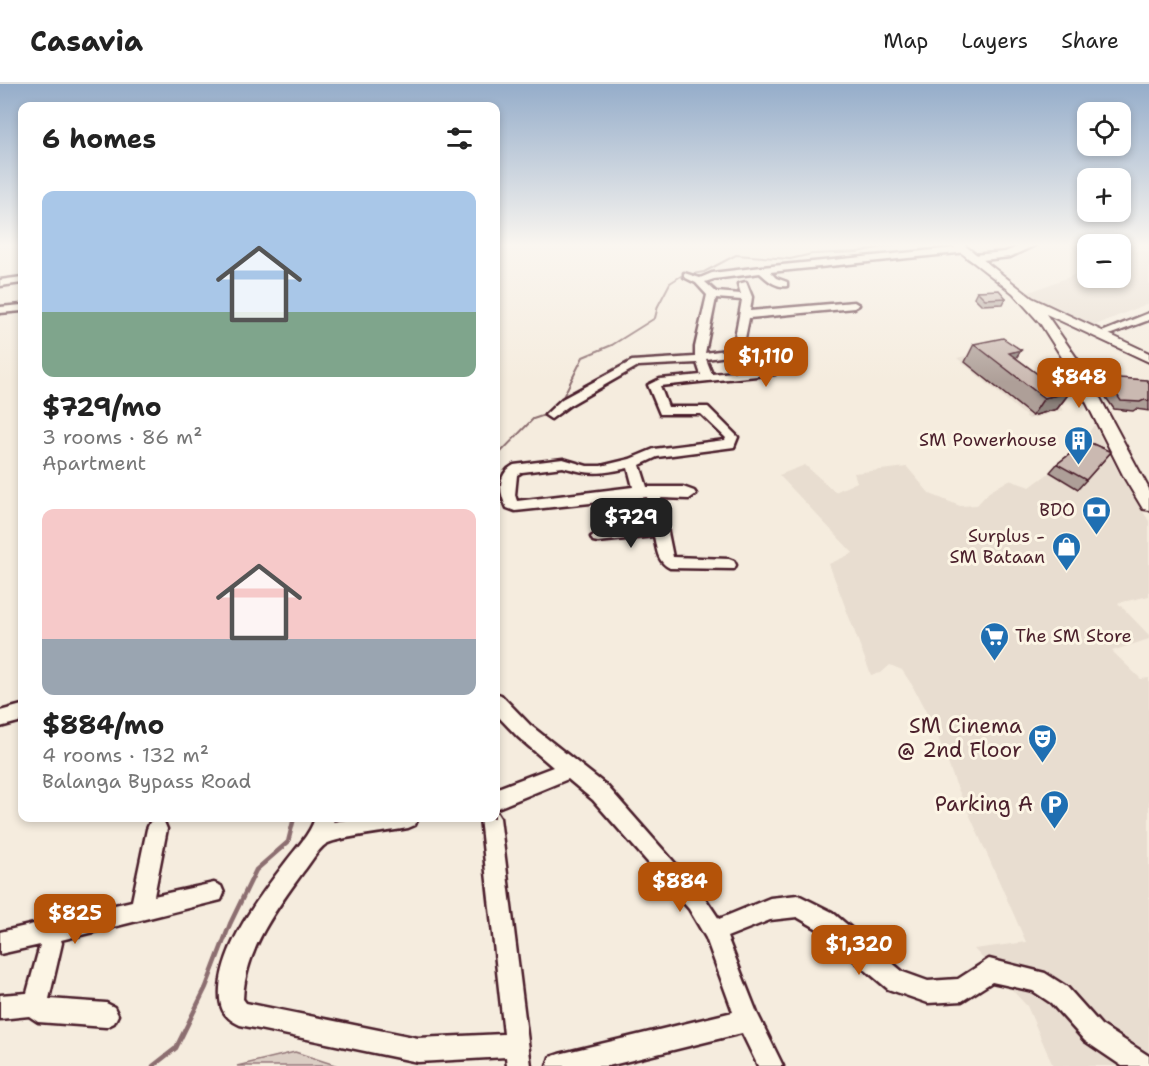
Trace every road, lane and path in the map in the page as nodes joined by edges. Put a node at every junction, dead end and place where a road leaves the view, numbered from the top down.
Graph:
1 (706, 290) edge
2 (745, 290) edge
3 (1015, 290) edge
4 (712, 295) junction
5 (747, 297) junction
6 (1027, 299) junction
7 (854, 305) dead end
8 (18, 308) edge
9 (0, 310) edge
10 (743, 315) junction
11 (1149, 316) edge
12 (1102, 334) junction
13 (770, 347) dead end
14 (700, 358) junction
15 (1149, 358) edge
16 (708, 378) junction
17 (551, 415) dead end
18 (633, 463) junction
19 (647, 492) junction
20 (689, 494) dead end
21 (502, 495) edge
22 (1149, 504) edge
23 (660, 530) junction
24 (598, 537) dead end
25 (729, 565) dead end
26 (500, 710) edge
27 (18, 714) edge
28 (0, 719) edge
29 (571, 769) junction
30 (500, 797) edge
31 (370, 822) edge
32 (490, 822) edge
33 (322, 827) edge
34 (157, 829) dead end
35 (214, 893) dead end
36 (141, 910) junction
37 (45, 931) junction
38 (714, 932) junction
39 (0, 943) edge
40 (36, 1004) junction
41 (0, 1007) edge
42 (106, 1015) dead end
43 (748, 1020) junction
44 (518, 1056) edge
45 (559, 1066) edge
46 (771, 1066) edge
47 (1143, 1066) edge

1 - 4 street
2 - 5 street
3 - 6 main road
4 - 5 street
4 - 14 street
5 - 10 street
6 - 12 main road
6 - 22 main road
7 - 10 street
8 - 9 street
10 - 14 street
11 - 12 street
12 - 15 main road
13 - 16 street
14 - 16 street
14 - 17 street
16 - 18 street
18 - 19 street
18 - 21 street
19 - 20 street
19 - 21 street
19 - 23 street
23 - 24 street
23 - 25 street
26 - 29 street
27 - 28 street
29 - 30 street
29 - 38 street
31 - 33 street
32 - 44 street
33 - 44 street
34 - 36 street
35 - 36 street
36 - 37 street
37 - 39 street
37 - 40 street
38 - 43 street
38 - 47 street
40 - 41 street
40 - 42 street
43 - 45 street
43 - 46 street

